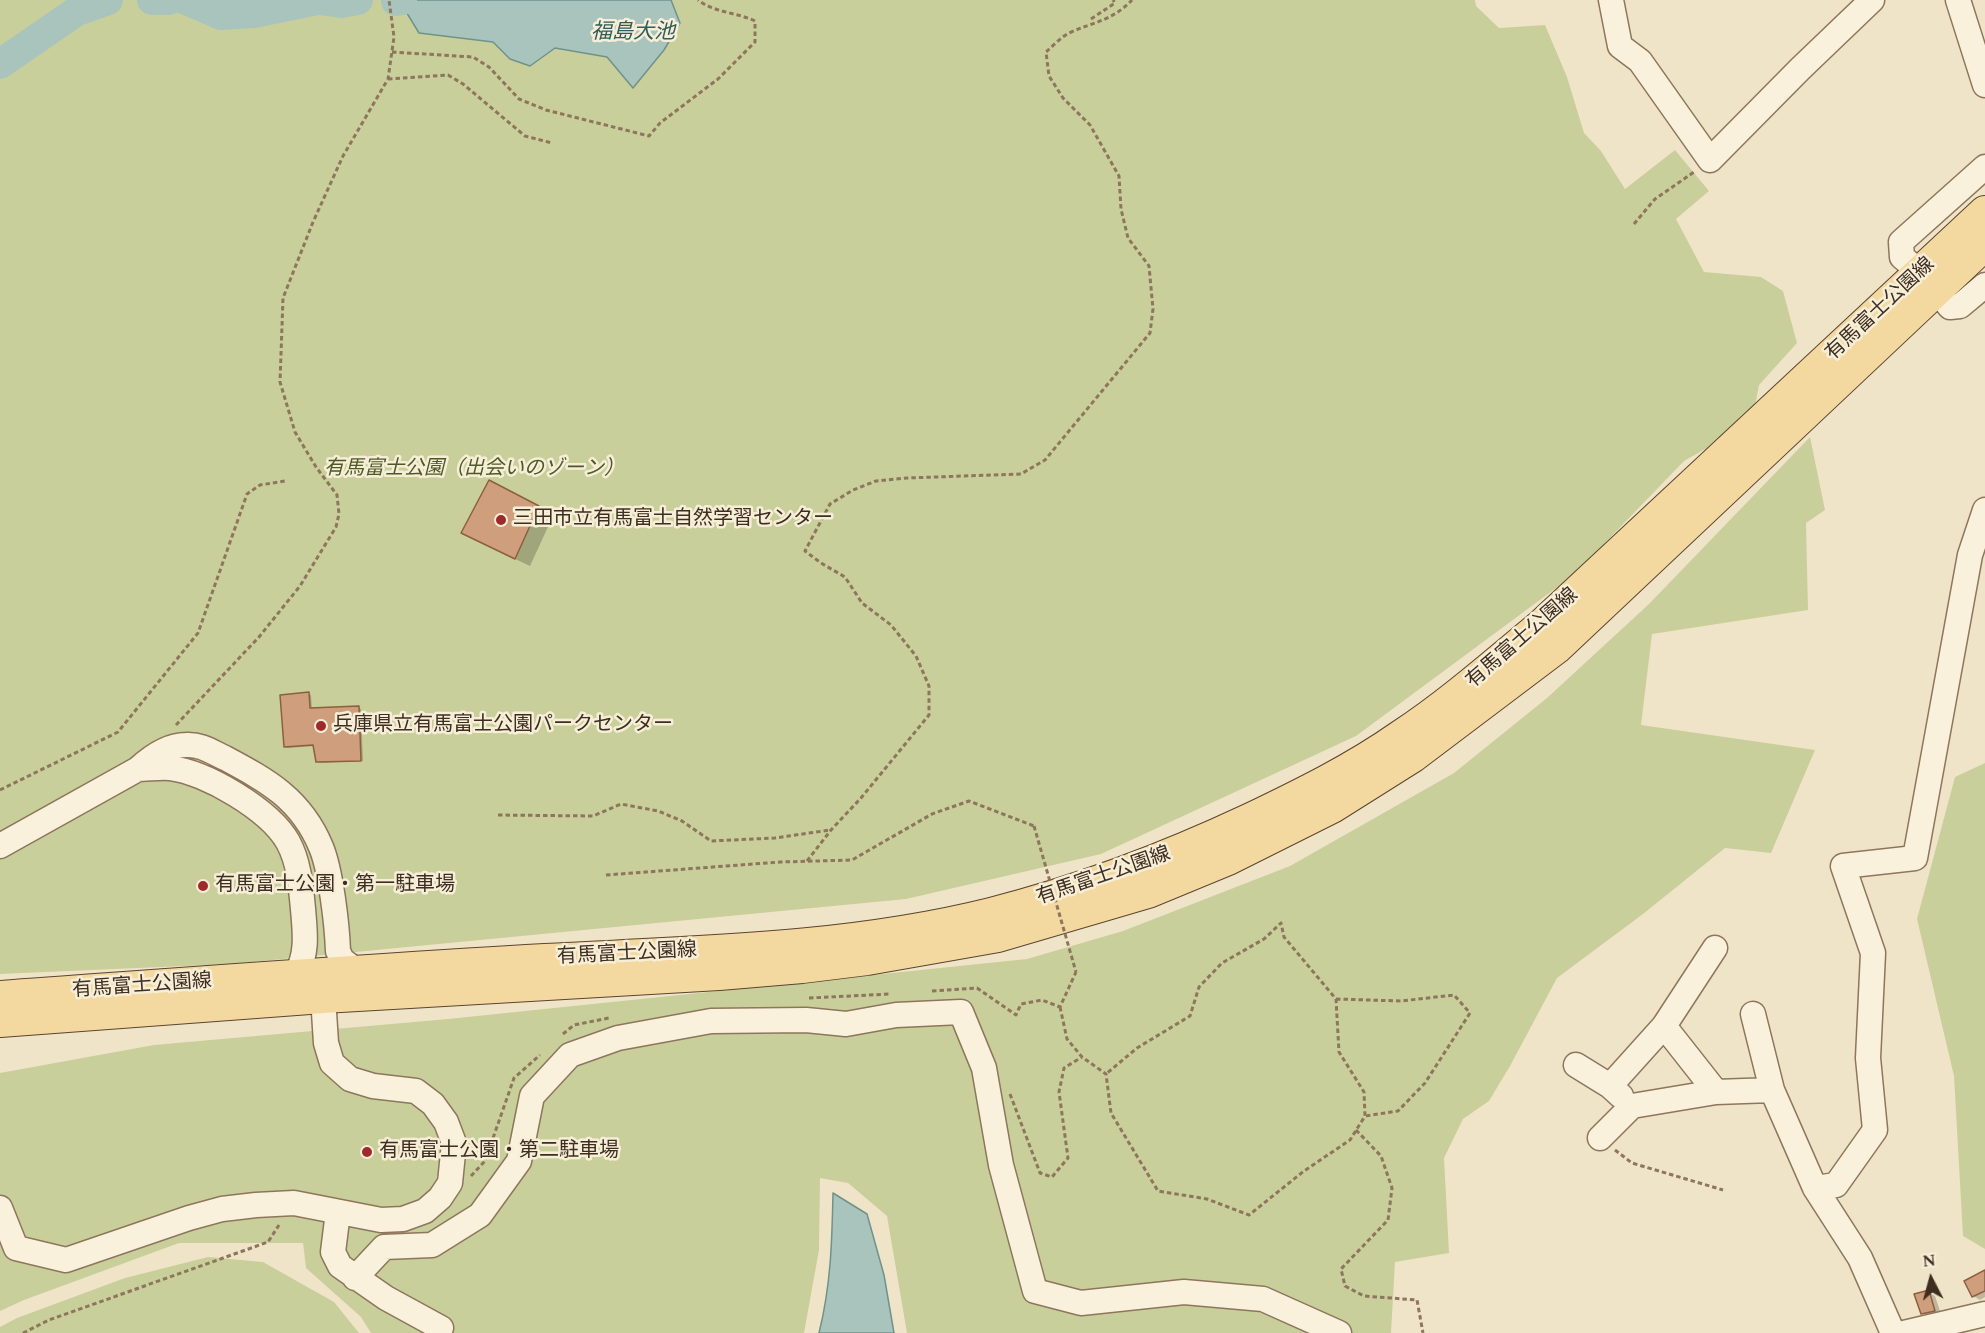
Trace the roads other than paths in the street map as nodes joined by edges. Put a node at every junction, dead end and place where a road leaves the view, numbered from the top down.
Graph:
1 (1611, 0) edge
2 (1872, 0) edge
3 (1958, 0) edge
4 (1985, 86) edge
5 (1985, 167) edge
6 (1985, 212) edge
7 (1985, 244) edge
8 (1928, 281) junction
9 (1985, 285) edge
10 (1985, 510) edge
11 (138, 769) junction
12 (0, 846) edge
13 (1715, 948) dead end
14 (357, 971) junction
15 (296, 975) junction
16 (0, 997) edge
17 (322, 998) junction
18 (1754, 1014) dead end
19 (0, 1021) edge
20 (1664, 1026) junction
21 (1576, 1065) dead end
22 (1610, 1086) junction
23 (1772, 1090) junction
24 (1716, 1092) junction
25 (1632, 1106) junction
26 (1600, 1138) road end
27 (1815, 1188) junction
28 (0, 1208) edge
29 (338, 1212) junction
30 (355, 1278) junction
31 (1985, 1314) edge
32 (441, 1328) dead end
33 (1340, 1333) edge
34 (1893, 1333) edge
35 (1904, 1333) edge

1 - 2 street
3 - 4 street
5 - 8 street
6 - 8 main road, 有馬富士公園線
7 - 8 main road, 有馬富士公園線
8 - 9 street
8 - 14 main road, 有馬富士公園線
8 - 17 main road, 有馬富士公園線
10 - 27 street
11 - 12 street
11 - 14 street
11 - 15 street
13 - 20 street
14 - 15 main road, 有馬富士公園線
15 - 16 main road, 有馬富士公園線
17 - 19 main road, 有馬富士公園線
17 - 29 street
18 - 23 street
20 - 22 street
20 - 24 street
21 - 22 street
22 - 25 street
23 - 24 street
23 - 27 street
24 - 25 street
25 - 26 street
27 - 34 street
28 - 29 street
29 - 30 street
30 - 32 street
30 - 33 street
31 - 35 street

